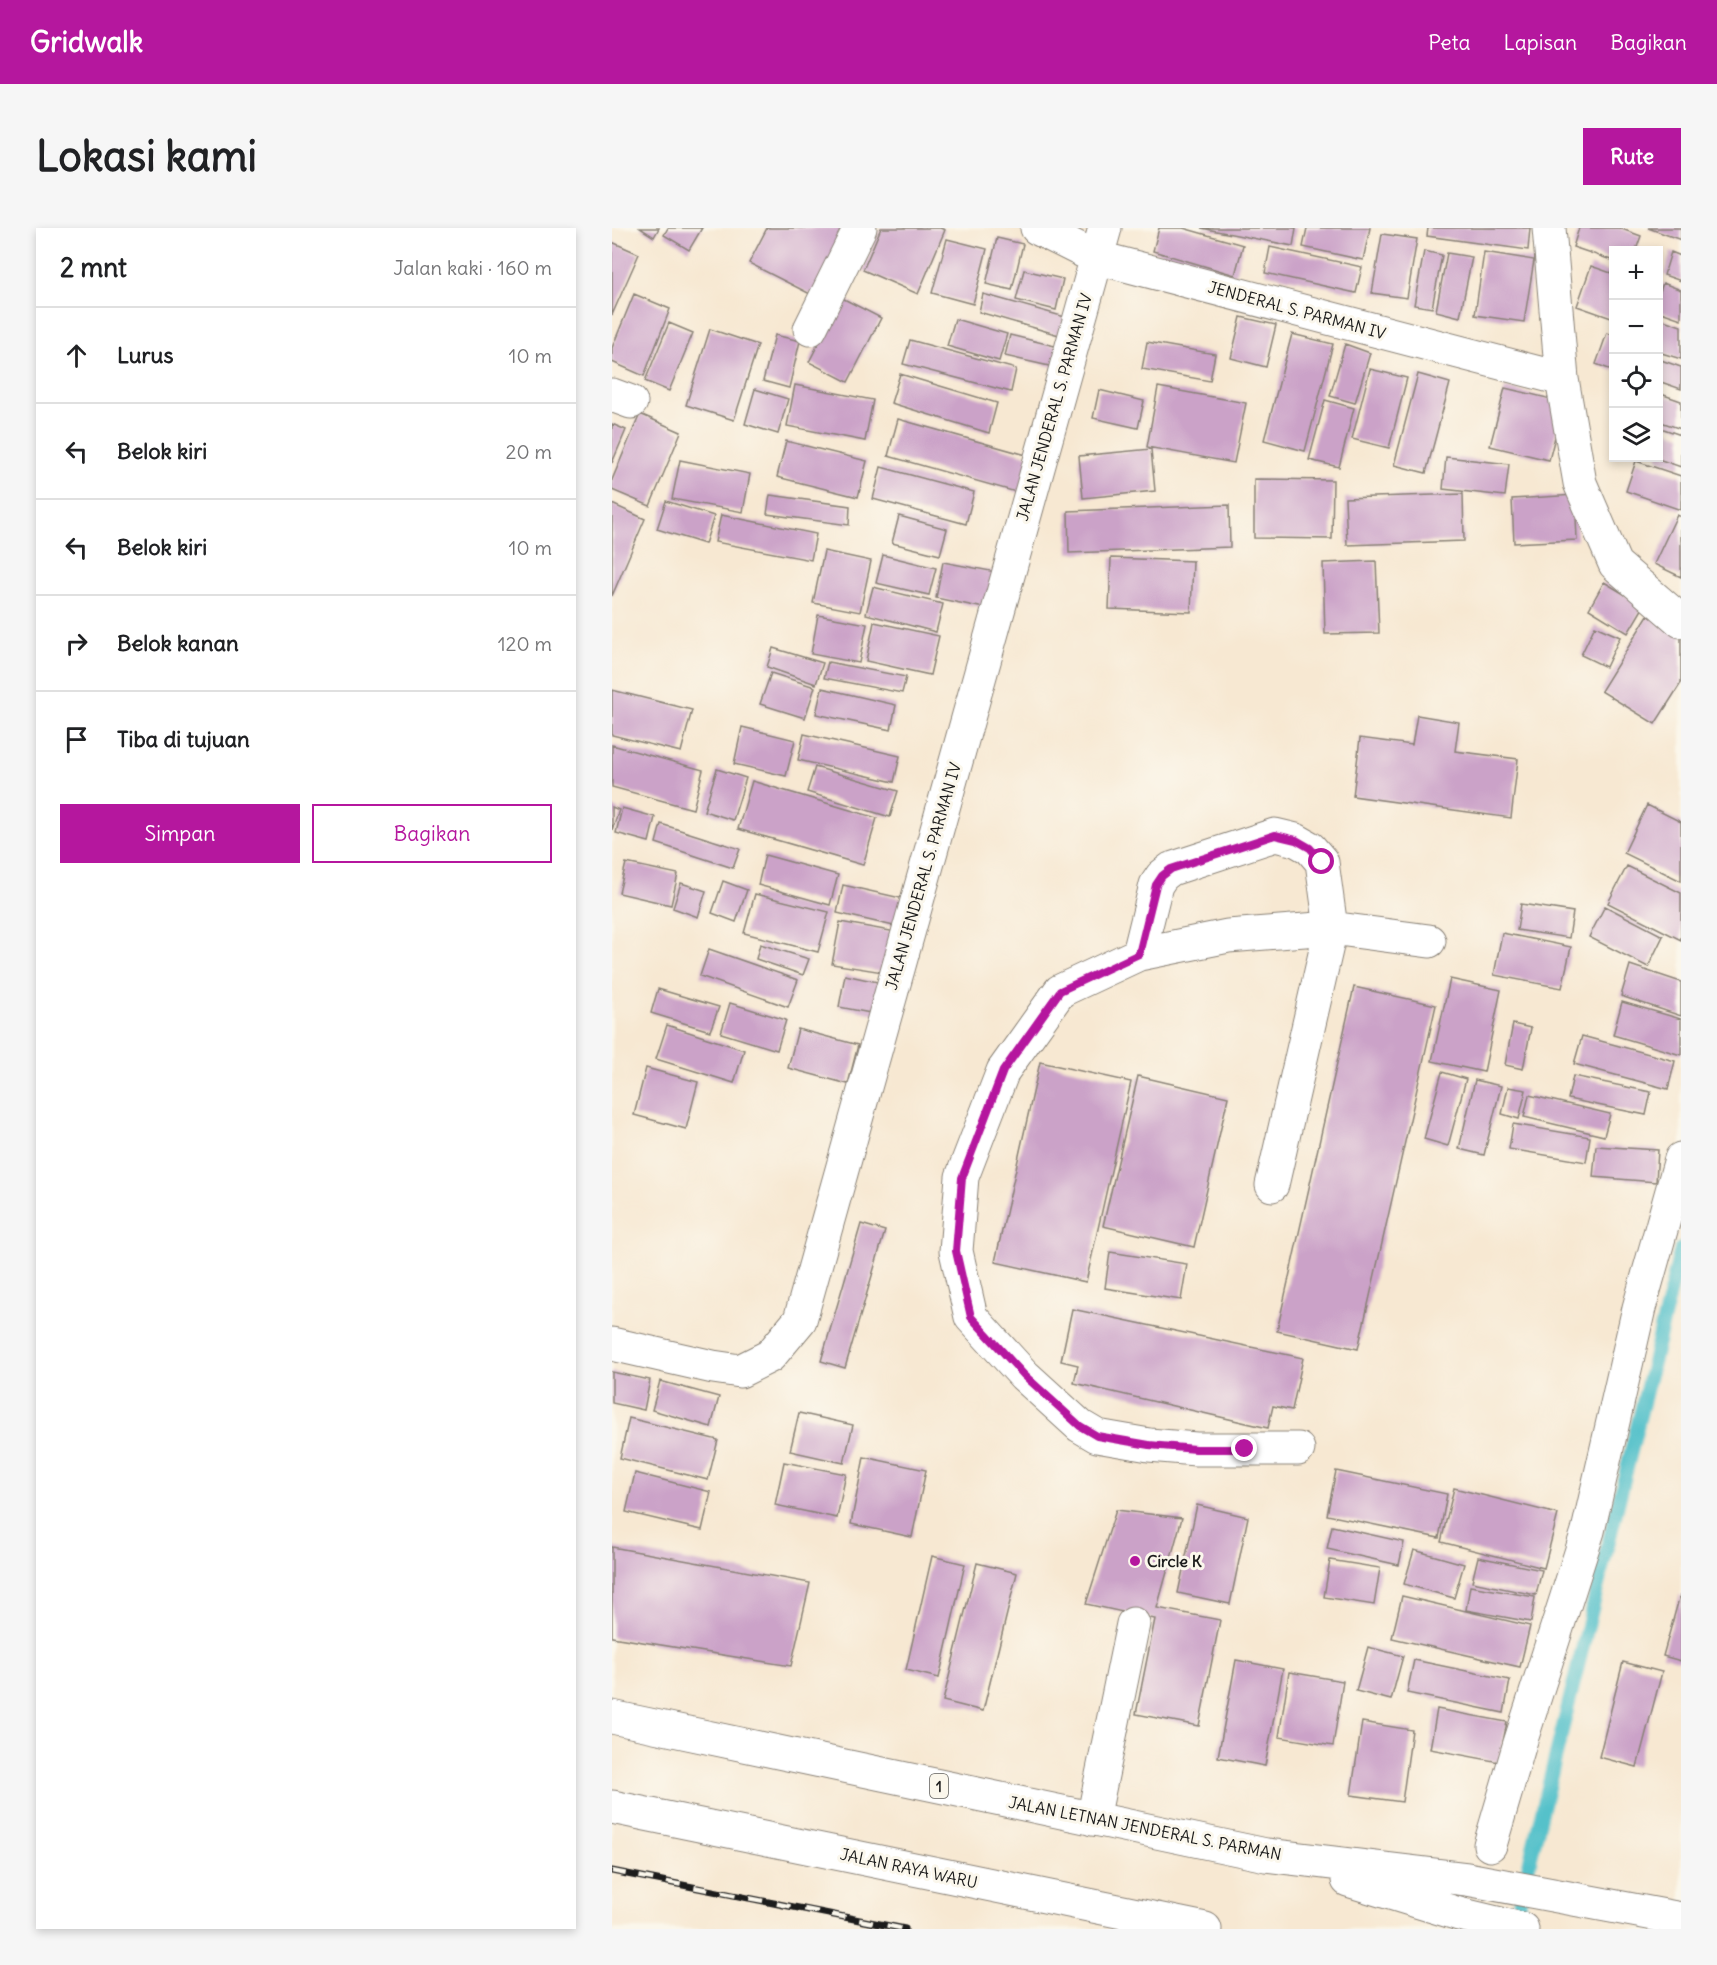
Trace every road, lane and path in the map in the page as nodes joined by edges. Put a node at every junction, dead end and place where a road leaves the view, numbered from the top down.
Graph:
1 (860, 228) edge
2 (1037, 228) edge
3 (1550, 228) edge
4 (1100, 243) edge
5 (810, 329) dead end
6 (1562, 379) junction
7 (1681, 621) edge
8 (1330, 928) junction
9 (1429, 941) dead end
10 (1139, 954) junction
11 (1681, 1159) edge
12 (1272, 1185) dead end
13 (612, 1344) edge
14 (1298, 1449) dead end
15 (1133, 1624) dead end
16 (612, 1717) edge
17 (612, 1807) edge
18 (1093, 1818) junction
19 (1490, 1845) dead end
20 (1266, 1854) junction
21 (1681, 1919) edge
22 (1205, 1929) edge
23 (1522, 1929) edge

1 - 5 main road
2 - 4 main road, JENDERAL S. PARMAN IV
3 - 6 main road
4 - 6 main road, JENDERAL S. PARMAN IV
4 - 13 main road, JALAN JENDERAL S. PARMAN IV
6 - 7 main road
8 - 9 main road
8 - 10 main road
8 - 10 main road
8 - 12 main road
10 - 14 main road
11 - 19 main road
15 - 18 main road
16 - 18 main road, JALAN LETNAN JENDERAL S. PARMAN / 1
17 - 22 main road, JALAN RAYA WARU
18 - 20 main road, JALAN LETNAN JENDERAL S. PARMAN / 1
20 - 21 main road, JALAN LETNAN JENDERAL S. PARMAN
20 - 23 main road, 1

